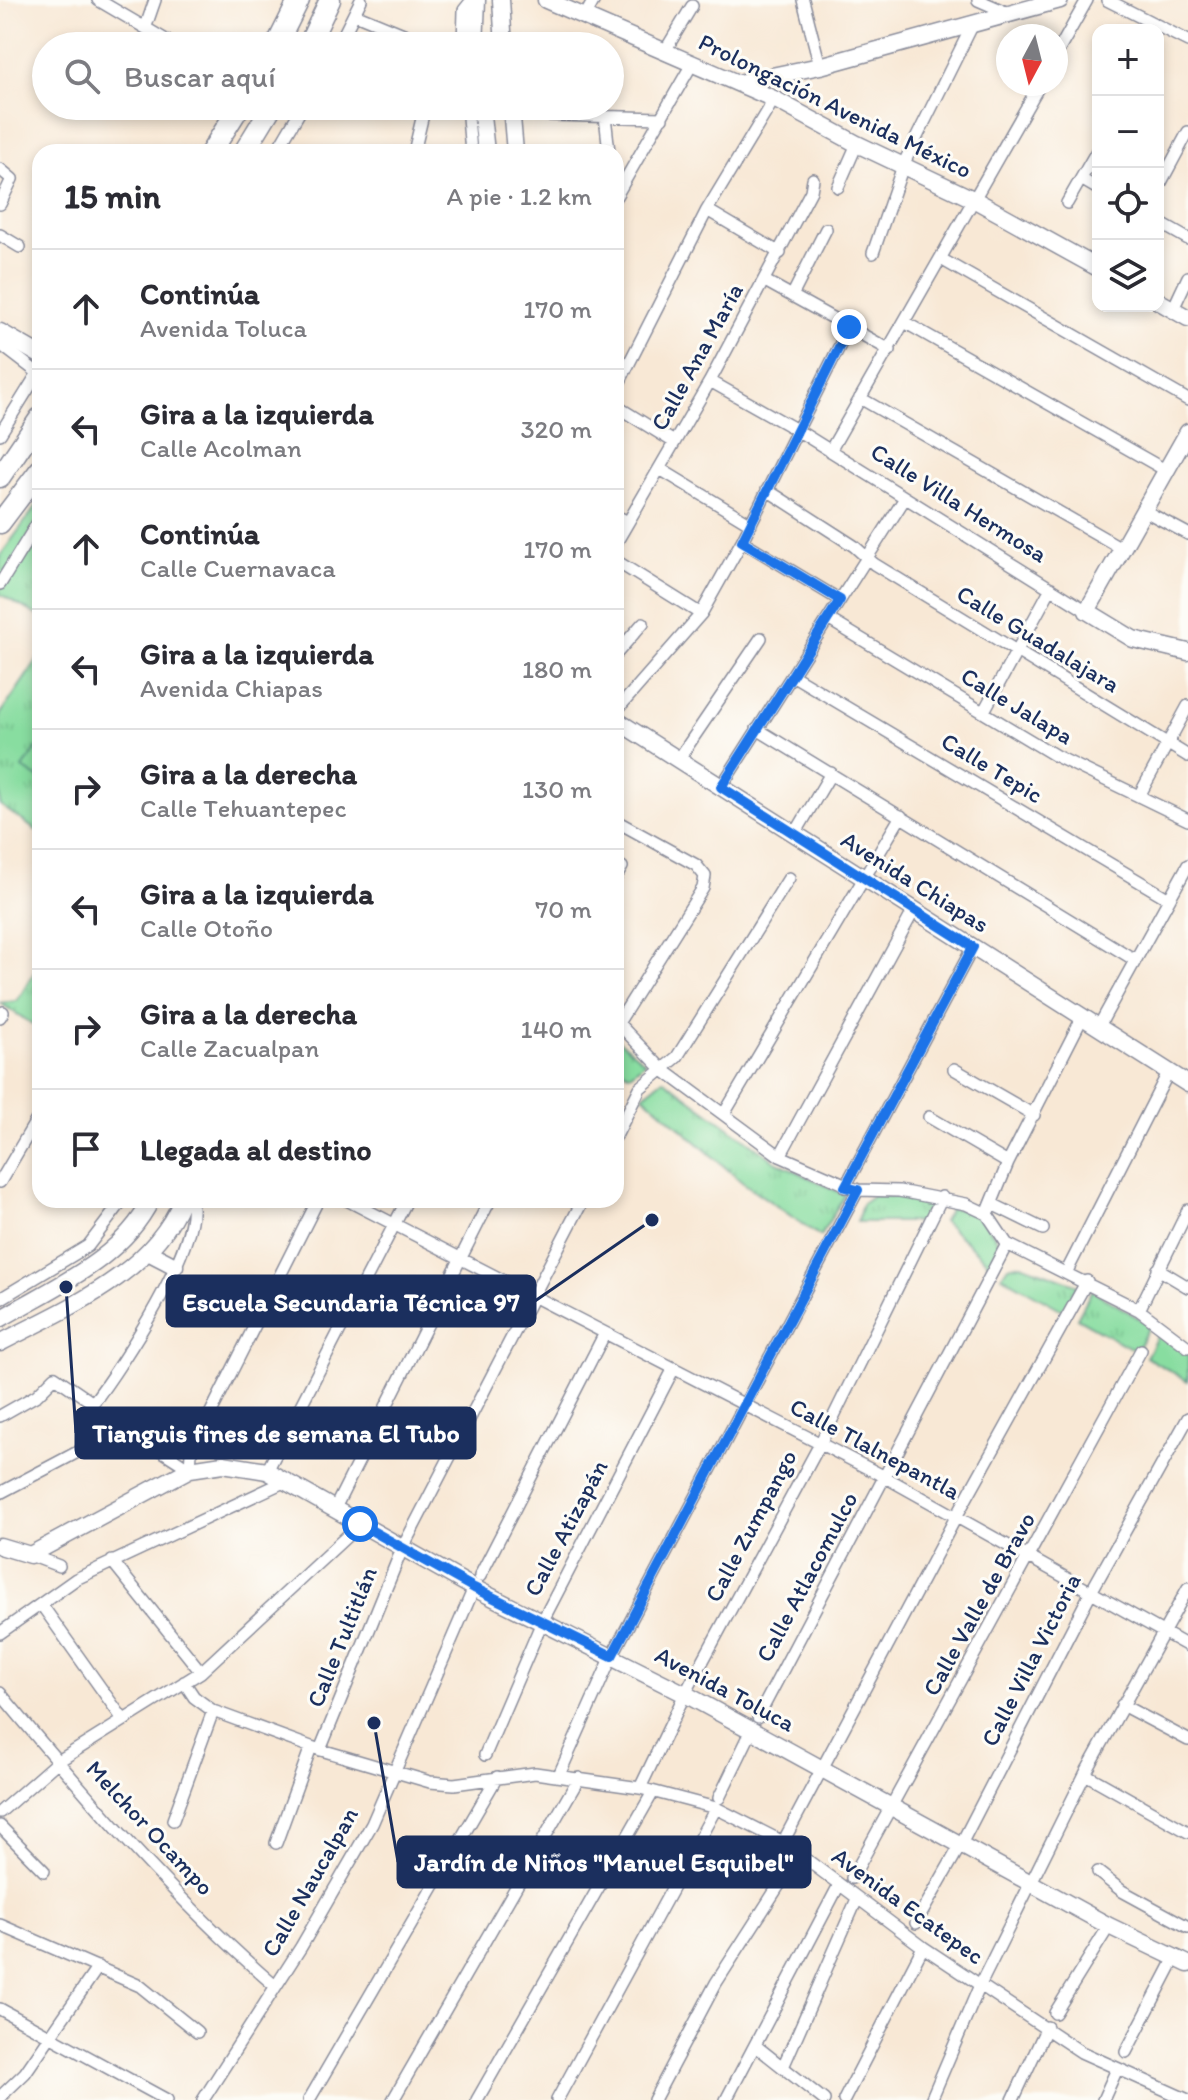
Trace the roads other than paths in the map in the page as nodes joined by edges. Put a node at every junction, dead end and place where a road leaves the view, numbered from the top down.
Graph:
1 (98, 0) edge
2 (155, 0) edge
3 (299, 0) edge
4 (330, 0) edge
5 (361, 0) edge
6 (474, 0) edge
7 (501, 0) edge
8 (546, 0) edge
9 (594, 0) edge
10 (803, 0) edge
11 (978, 0) edge
12 (1060, 0) edge
13 (1087, 0) edge
14 (1107, 0) edge
15 (692, 6) dead end
16 (1008, 13) junction
17 (355, 14) junction
18 (585, 16) junction
19 (973, 24) junction
20 (146, 26) junction
21 (1165, 29) joint
22 (155, 32) edge
23 (283, 32) edge
24 (315, 32) edge
25 (345, 32) edge
26 (393, 32) edge
27 (463, 32) edge
28 (475, 32) edge
29 (503, 32) edge
30 (622, 32) edge
31 (624, 33) edge
32 (1068, 34) edge
33 (1188, 41) edge
34 (665, 51) junction
35 (692, 64) junction
36 (820, 66) junction
37 (736, 83) junction
38 (1033, 96) edge
39 (774, 99) junction
40 (624, 117) edge
41 (662, 118) junction
42 (231, 120) edge
43 (263, 120) edge
44 (295, 120) edge
45 (422, 120) edge
46 (468, 120) edge
47 (483, 120) edge
48 (512, 120) edge
49 (605, 120) edge
50 (1188, 132) edge
51 (216, 144) edge
52 (249, 144) edge
53 (281, 144) edge
54 (416, 144) edge
55 (470, 144) edge
56 (485, 144) edge
57 (514, 144) edge
58 (608, 144) edge
59 (857, 144) junction
60 (1092, 160) edge
61 (904, 163) junction
62 (0, 169) edge
63 (1164, 177) edge
64 (1081, 179) junction
65 (624, 182) edge
66 (812, 185) dead end
67 (1092, 185) edge
68 (838, 187) dead end
69 (975, 200) junction
70 (1067, 203) dead end
71 (0, 204) edge
72 (707, 210) junction
73 (1164, 225) edge
74 (826, 229) dead end
75 (0, 235) edge
76 (1188, 239) edge
77 (20, 247) dead end
78 (780, 253) junction
79 (873, 253) dead end
80 (941, 259) junction
81 (1092, 265) edge
82 (1188, 277) edge
83 (765, 281) junction
84 (792, 296) junction
85 (1173, 309) edge
86 (906, 323) junction
87 (849, 327) junction
88 (0, 332) edge
89 (0, 344) edge
90 (32, 350) edge
91 (890, 350) junction
92 (32, 368) edge
93 (624, 373) edge
94 (32, 381) edge
95 (710, 381) junction
96 (860, 398) junction
97 (1188, 400) edge
98 (624, 411) edge
99 (4, 421) edge
100 (32, 430) edge
101 (797, 430) junction
102 (1188, 432) edge
103 (0, 434) edge
104 (674, 442) junction
105 (830, 451) junction
106 (660, 469) junction
107 (1167, 471) junction
108 (0, 477) edge
109 (32, 481) edge
110 (767, 490) junction
111 (905, 498) junction
112 (1145, 511) junction
113 (624, 520) edge
114 (628, 522) junction
115 (0, 523) edge
116 (751, 524) junction
117 (624, 529) edge
118 (32, 532) edge
119 (1188, 534) edge
120 (742, 541) junction
121 (1123, 549) junction
122 (867, 557) junction
123 (624, 566) edge
124 (0, 584) edge
125 (1051, 588) junction
126 (840, 600) junction
127 (1087, 611) junction
128 (701, 614) junction
129 (828, 619) junction
130 (643, 623) dead end
131 (761, 638) dead end
132 (624, 645) edge
133 (1018, 652) junction
134 (1188, 652) edge
135 (792, 675) junction
136 (624, 702) edge
137 (1188, 706) edge
138 (984, 711) junction
139 (624, 725) edge
140 (757, 729) junction
141 (1166, 745) junction
142 (1188, 756) edge
143 (678, 760) junction
144 (831, 773) junction
145 (721, 787) junction
146 (1139, 796) junction
147 (901, 816) junction
148 (1188, 820) edge
149 (624, 825) edge
150 (795, 834) junction
151 (1188, 865) edge
152 (864, 877) junction
153 (789, 878) dead end
154 (1169, 899) junction
155 (914, 910) junction
156 (973, 947) junction
157 (1135, 960) junction
158 (624, 1011) edge
159 (1083, 1016) junction
160 (1099, 1026) junction
161 (624, 1029) edge
162 (662, 1069) junction
163 (954, 1069) dead end
164 (1169, 1071) junction
165 (1188, 1084) edge
166 (724, 1114) junction
167 (1034, 1115) junction
168 (929, 1117) dead end
169 (624, 1120) edge
170 (32, 1128) edge
171 (780, 1156) junction
172 (1008, 1163) junction
173 (0, 1182) edge
174 (845, 1187) junction
175 (858, 1190) junction
176 (942, 1197) junction
177 (117, 1208) edge
178 (147, 1208) edge
179 (178, 1208) edge
180 (191, 1208) edge
181 (314, 1208) edge
182 (362, 1208) edge
183 (403, 1208) edge
184 (486, 1208) edge
185 (579, 1208) edge
186 (989, 1209) junction
187 (1188, 1210) edge
188 (395, 1225) junction
189 (1043, 1229) dead end
190 (1007, 1244) junction
191 (148, 1252) junction
192 (460, 1258) junction
193 (175, 1266) junction
194 (1158, 1269) junction
195 (1066, 1273) junction
196 (1087, 1281) junction
197 (1188, 1287) edge
198 (534, 1297) junction
199 (0, 1299) edge
200 (1139, 1310) junction
201 (0, 1319) edge
202 (605, 1333) junction
203 (1, 1342) edge
204 (1188, 1347) edge
205 (1141, 1350) dead end
206 (674, 1368) junction
207 (747, 1406) junction
208 (0, 1416) edge
209 (1188, 1418) edge
210 (820, 1444) junction
211 (190, 1469) junction
212 (267, 1471) junction
213 (885, 1477) junction
214 (288, 1480) junction
215 (0, 1493) edge
216 (336, 1506) junction
217 (956, 1517) junction
218 (360, 1524) junction
219 (0, 1546) edge
220 (402, 1549) junction
221 (30, 1555) junction
222 (1030, 1558) junction
223 (112, 1561) junction
224 (59, 1566) dead end
225 (477, 1582) junction
226 (1188, 1588) edge
227 (1091, 1592) junction
228 (41, 1604) junction
229 (542, 1622) junction
230 (0, 1633) edge
231 (1164, 1633) junction
232 (1188, 1646) edge
233 (612, 1656) junction
234 (201, 1672) junction
235 (184, 1682) junction
236 (0, 1693) edge
237 (685, 1694) junction
238 (1122, 1705) junction
239 (213, 1711) junction
240 (122, 1718) junction
241 (755, 1724) junction
242 (1188, 1740) edge
243 (315, 1749) junction
244 (485, 1755) dead end
245 (57, 1762) junction
246 (823, 1770) junction
247 (394, 1773) junction
248 (1085, 1774) junction
249 (559, 1775) junction
250 (497, 1777) junction
251 (579, 1778) junction
252 (640, 1788) junction
253 (653, 1792) junction
254 (717, 1803) junction
255 (892, 1807) junction
256 (0, 1812) edge
257 (173, 1820) dead end
258 (0, 1826) edge
259 (1188, 1832) edge
260 (783, 1842) junction
261 (276, 1843) dead end
262 (960, 1846) junction
263 (799, 1854) junction
264 (44, 1871) dead end
265 (1098, 1872) dead end
266 (852, 1878) dead end
267 (1031, 1884) junction
268 (839, 1885) junction
269 (857, 1899) junction
270 (916, 1923) dead end
271 (0, 1925) edge
272 (1109, 1926) junction
273 (1188, 1927) edge
274 (923, 1947) junction
275 (1182, 1961) edge
276 (98, 1967) junction
277 (980, 1985) junction
278 (275, 1986) junction
279 (0, 2009) edge
280 (1055, 2013) dead end
281 (1047, 2027) junction
282 (197, 2032) dead end
283 (52, 2037) junction
284 (756, 2046) junction
285 (1126, 2052) dead end
286 (783, 2067) junction
287 (1117, 2069) junction
288 (0, 2097) edge
289 (818, 2098) edge
290 (1180, 2098) edge
291 (167, 2100) edge
292 (203, 2100) edge
293 (309, 2100) edge
294 (393, 2100) edge
295 (477, 2100) edge
296 (557, 2100) edge
297 (654, 2100) edge
298 (726, 2100) edge
299 (844, 2100) edge
300 (931, 2100) edge
301 (1013, 2100) edge
302 (1103, 2100) edge

1 - 20 street
2 - 20 street
3 - 23 highway
4 - 24 highway
5 - 17 street
6 - 27 street
6 - 28 street
7 - 29 street
8 - 18 street, Prolongación Avenida México
9 - 18 street
10 - 36 street
11 - 16 street
12 - 16 street
13 - 32 street
14 - 21 street
15 - 34 street
16 - 19 street
17 - 25 street
17 - 26 street
18 - 30 street, Prolongación Avenida México
19 - 36 street
19 - 61 street
20 - 22 street
21 - 33 street
31 - 34 street, Prolongación Avenida México
34 - 35 street, Prolongación Avenida México
35 - 37 street, Prolongación Avenida México
35 - 41 street
36 - 37 street
37 - 39 street, Prolongación Avenida México
38 - 69 street
39 - 59 street, Prolongación Avenida México
39 - 72 street
40 - 41 street
41 - 65 street
42 - 51 highway
43 - 52 highway
44 - 53 street
45 - 54 street
46 - 55 street
47 - 56 street
48 - 57 street
49 - 58 street
50 - 63 street
59 - 61 street, Prolongación Avenida México
59 - 68 street
60 - 64 street
61 - 69 street, Prolongación Avenida México
61 - 79 street
62 - 71 street
64 - 67 street
64 - 70 street
66 - 78 street, Calle Ana María
69 - 80 street
69 - 81 street, Prolongación Avenida México
72 - 78 street
72 - 93 street
73 - 76 street
74 - 84 street
75 - 77 street
78 - 83 street, Calle Ana María
80 - 86 street
80 - 97 street
82 - 85 street
83 - 84 street
83 - 95 street, Calle Ana María
84 - 87 street
86 - 91 street
86 - 107 street
87 - 91 street
87 - 101 street
88 - 90 street
89 - 92 street
91 - 96 street
94 - 99 street
95 - 101 street, Calle Villa Hermosa
95 - 104 street, Calle Ana María
96 - 105 street
96 - 121 street
98 - 104 street
99 - 103 street
100 - 108 highway
101 - 105 street, Calle Villa Hermosa
101 - 110 street
102 - 107 street
104 - 106 street, Calle Ana María
105 - 111 street, Calle Villa Hermosa
106 - 114 street, Calle Ana María
106 - 116 street
107 - 112 street
109 - 115 highway
110 - 116 street
110 - 122 street, Calle Guadalajara
111 - 122 street
111 - 125 street, Calle Villa Hermosa
112 - 119 street
112 - 121 street
113 - 114 street
114 - 117 street, Calle Ana María
116 - 120 street
118 - 124 street
120 - 126 street
120 - 128 street
121 - 127 street
122 - 126 street
122 - 133 street, Calle Guadalajara
123 - 128 street
125 - 127 street, Calle Villa Hermosa
125 - 133 street
126 - 129 street
127 - 134 street, Calle Villa Hermosa
128 - 136 street
129 - 135 street
129 - 138 street, Calle Jalapa
130 - 132 street
131 - 143 street
133 - 138 street
133 - 141 street, Calle Guadalajara
135 - 140 street
135 - 154 street, Calle Tepic
137 - 141 street
138 - 146 street, Calle Jalapa
139 - 143 street, Avenida Chiapas
140 - 144 street
140 - 145 street
141 - 142 street, Calle Guadalajara
141 - 146 street
143 - 145 street, Avenida Chiapas
144 - 147 street
144 - 150 street
145 - 150 street, Avenida Chiapas
146 - 148 street, Calle Jalapa
147 - 152 street
147 - 157 street
149 - 158 street
150 - 152 street, Avenida Chiapas
151 - 154 street
152 - 155 street, Avenida Chiapas
152 - 166 street
153 - 162 street
154 - 157 street
155 - 156 street, Avenida Chiapas
155 - 171 street
156 - 159 street, Avenida Chiapas
156 - 174 street
157 - 160 street
159 - 160 street, Avenida Chiapas
159 - 167 street
160 - 164 street, Avenida Chiapas
161 - 162 street
162 - 166 street
162 - 169 street
163 - 167 street
164 - 165 street, Avenida Chiapas
164 - 195 street
166 - 171 street
167 - 172 street
168 - 172 street
170 - 173 street
171 - 174 street
172 - 186 street
174 - 175 street
175 - 176 street
175 - 207 street
176 - 186 street
176 - 210 street, Calle Zumpango
177 - 199 street
178 - 201 street
179 - 191 street
180 - 193 street
181 - 211 street
182 - 188 street, Calle Tlalnepantla
183 - 188 street
184 - 192 street
185 - 198 street, Calle Tultitlán
186 - 189 street
186 - 190 street
187 - 194 street
188 - 192 street, Calle Tlalnepantla
188 - 212 street
190 - 195 street
190 - 213 street, Calle Atlacomulco
191 - 193 street
191 - 203 street
192 - 198 street, Calle Tlalnepantla
192 - 216 street
193 - 208 street
194 - 197 street
194 - 200 street
195 - 196 street
196 - 200 street
196 - 217 street
198 - 202 street, Calle Tlalnepantla
198 - 220 street, Calle Tultitlán
200 - 204 street
202 - 206 street, Calle Tlalnepantla
202 - 225 street, Calle Naucalpan
205 - 222 street, Calle Valle de Bravo
206 - 207 street, Calle Tlalnepantla
206 - 229 street, Calle Atizapán
207 - 210 street, Calle Tlalnepantla
207 - 233 street
209 - 227 street, Calle Villa Victoria
210 - 213 street, Calle Tlalnepantla
210 - 237 street, Calle Zumpango
211 - 212 street, Avenida Toluca
211 - 215 street
211 - 221 street
212 - 214 street, Avenida Toluca
213 - 217 street, Calle Tlalnepantla
213 - 241 street, Calle Atlacomulco
214 - 216 street, Avenida Toluca
214 - 223 street
216 - 218 street, Avenida Toluca
217 - 222 street, Calle Tlalnepantla
217 - 246 street
218 - 220 street, Avenida Toluca
218 - 234 street
219 - 221 street
220 - 225 street, Avenida Toluca
220 - 243 street, Calle Tultitlán
221 - 224 street
222 - 227 street, Calle Tlalnepantla
222 - 255 street, Calle Valle de Bravo
223 - 228 street
223 - 234 street
225 - 229 street, Avenida Toluca
225 - 247 street, Calle Naucalpan
226 - 231 street
227 - 231 street, Calle Tlalnepantla
227 - 262 street, Calle Villa Victoria
228 - 230 street
228 - 240 street
229 - 233 street, Avenida Toluca
229 - 244 street, Calle Atizapán
231 - 232 street, Calle Tlalnepantla
231 - 238 street
233 - 237 street, Avenida Toluca
233 - 249 street
234 - 235 street
235 - 239 street, Avenida Ecatepec
235 - 240 street
236 - 245 street, Melchor Ocampo
237 - 241 street, Avenida Toluca
237 - 252 street, Calle Zumpango
238 - 242 street
238 - 248 street
239 - 243 street, Avenida Ecatepec
239 - 257 street
240 - 245 street
241 - 246 street, Avenida Toluca
241 - 254 street, Calle Atlacomulco
243 - 247 street, Avenida Ecatepec
243 - 261 street, Calle Tultitlán
245 - 256 street
245 - 278 street, Melchor Ocampo
246 - 255 street, Avenida Toluca
246 - 260 street
247 - 250 street, Avenida Ecatepec
247 - 278 street, Calle Naucalpan
248 - 259 street
248 - 267 street
249 - 250 street, Avenida Ecatepec
249 - 251 street, Avenida Ecatepec
250 - 293 street
251 - 252 street, Avenida Ecatepec
251 - 294 street
252 - 253 street, Avenida Ecatepec
253 - 254 street, Avenida Ecatepec
253 - 295 street
254 - 260 street, Avenida Ecatepec
254 - 296 street, Calle Atlacomulco
255 - 262 street, Avenida Toluca
255 - 266 street, Calle Valle de Bravo
258 - 264 street
260 - 263 street, Avenida Ecatepec
262 - 267 street, Avenida Toluca
262 - 270 street, Calle Villa Victoria
263 - 268 street, Avenida Ecatepec
263 - 297 street
265 - 273 street
267 - 272 street, Avenida Toluca
267 - 277 street
268 - 269 street, Avenida Ecatepec
268 - 284 street
269 - 274 street, Avenida Ecatepec
269 - 286 street
271 - 276 street
272 - 275 street, Avenida Toluca
272 - 280 street
274 - 277 street, Avenida Ecatepec
274 - 299 street
275 - 285 street
276 - 282 street
276 - 283 street
277 - 281 street, Avenida Ecatepec
277 - 300 street
278 - 292 street, Calle Naucalpan
279 - 283 street
281 - 287 street, Avenida Ecatepec
281 - 301 street
283 - 288 street
283 - 291 street
284 - 286 street
284 - 298 street
286 - 289 street
287 - 290 street, Avenida Ecatepec
287 - 302 street

